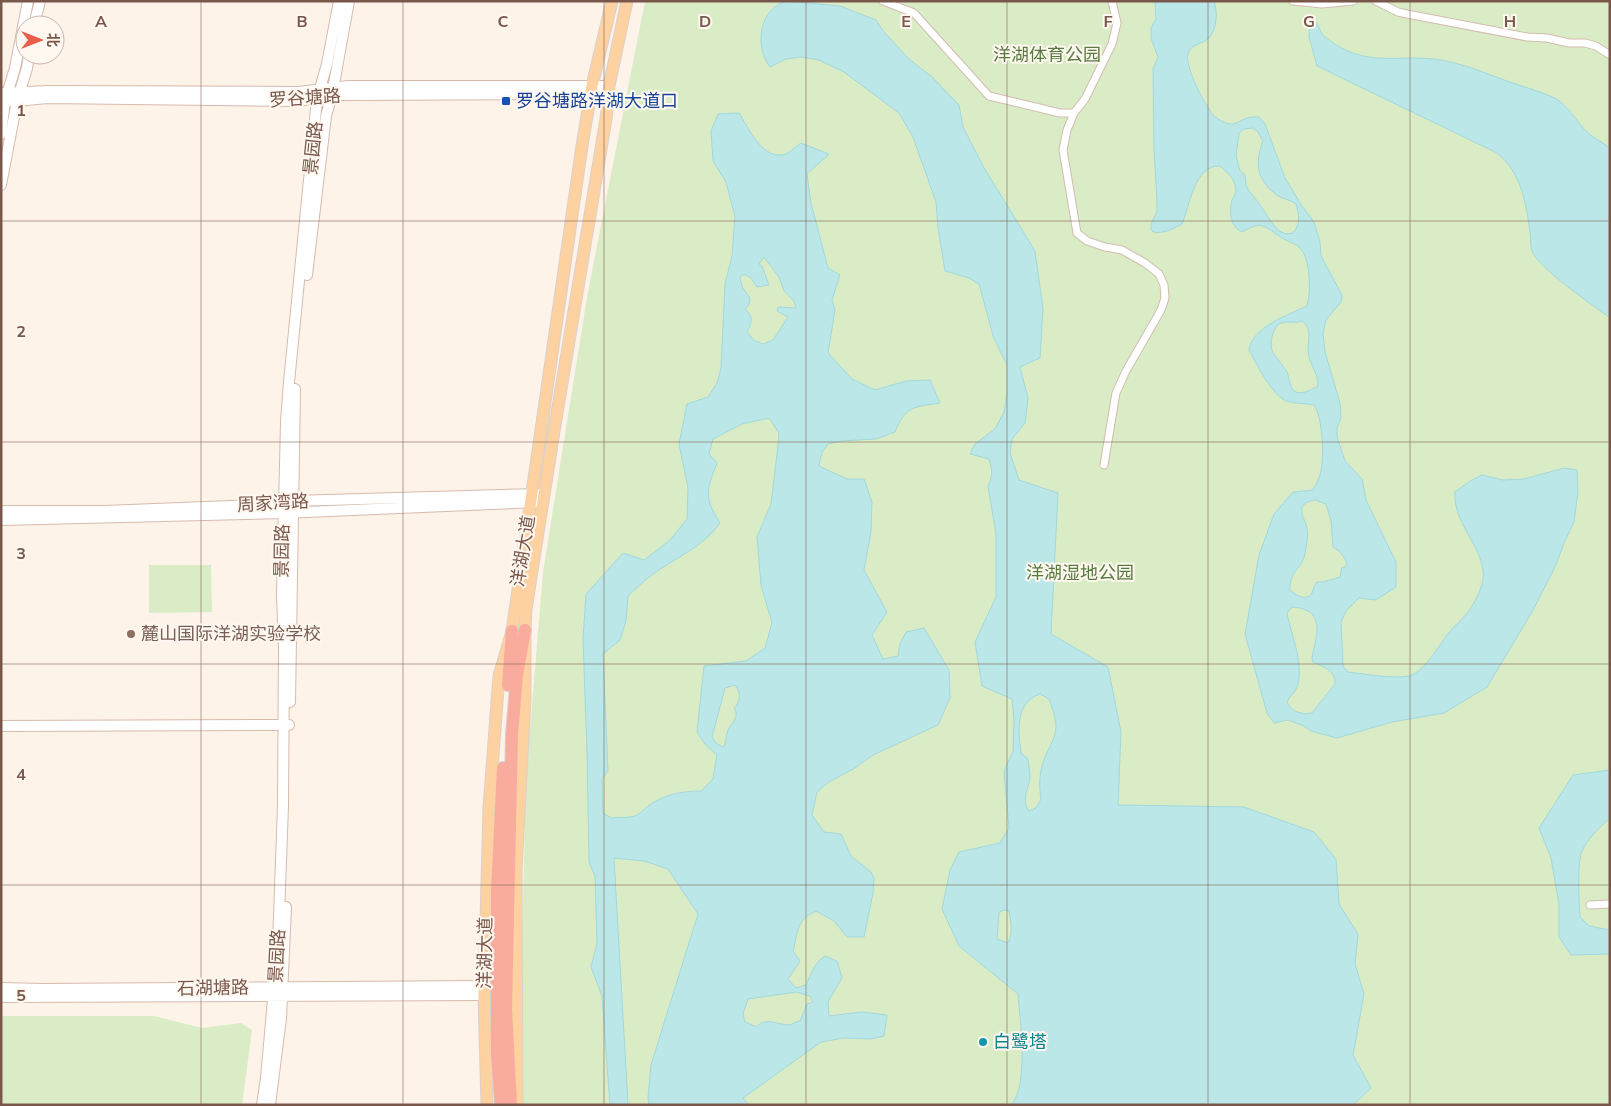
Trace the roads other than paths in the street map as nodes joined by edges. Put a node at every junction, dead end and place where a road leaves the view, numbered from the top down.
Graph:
1 (28, 1) edge
2 (40, 1) edge
3 (339, 1) edge
4 (349, 1) edge
5 (612, 1) edge
6 (627, 1) edge
7 (883, 1) edge
8 (1112, 1) edge
9 (1294, 1) edge
10 (1353, 1) edge
11 (1376, 1) edge
12 (36, 15) edge
13 (1610, 55) edge
14 (27, 65) edge
15 (320, 88) junction
16 (591, 90) junction
17 (333, 91) junction
18 (609, 91) junction
19 (9, 97) edge
20 (317, 99) junction
21 (1074, 114) junction
22 (1, 134) edge
23 (1, 185) edge
24 (1104, 465) dead end
25 (538, 498) junction
26 (288, 508) junction
27 (1, 511) edge
28 (1, 520) edge
29 (518, 630) junction
30 (1, 726) edge
31 (286, 728) junction
32 (1, 731) edge
33 (508, 734) junction
34 (1610, 904) edge
35 (1590, 906) dead end
36 (1, 988) edge
37 (278, 991) junction
38 (484, 991) junction
39 (1, 996) edge
40 (262, 1105) edge
41 (270, 1105) edge
42 (487, 1105) edge
43 (501, 1105) edge
44 (510, 1105) edge
45 (517, 1105) edge

1 - 19 main road
2 - 12 main road
3 - 15 main road, 景园路
4 - 17 main road, 景园路
5 - 16 main road, 洋湖大道
6 - 18 main road, 洋湖大道
7 - 21 street
8 - 21 street
9 - 10 street
11 - 13 street
14 - 19 main road
15 - 17 main road, 罗谷塘路
15 - 19 main road, 罗谷塘路
15 - 20 main road, 景园路
16 - 17 main road, 罗谷塘路
16 - 18 main road, 罗谷塘路
16 - 25 main road, 洋湖大道
17 - 20 main road, 罗谷塘路
17 - 26 main road, 景园路
18 - 25 main road, 洋湖大道
19 - 20 main road, 罗谷塘路
19 - 22 main road
19 - 23 main road
20 - 26 main road, 景园路
21 - 24 street
25 - 26 main road, 周家湾路
25 - 29 main road, 洋湖大道
26 - 27 main road, 周家湾路
26 - 28 main road, 周家湾路
26 - 31 main road, 景园路
29 - 33 highway
29 - 38 main road, 洋湖大道
29 - 45 main road, 洋湖大道
30 - 31 main road
31 - 32 main road
31 - 37 main road, 景园路
33 - 43 highway
33 - 44 highway
34 - 35 street
36 - 37 main road, 石湖塘路
37 - 38 main road, 石湖塘路
37 - 39 main road, 石湖塘路
37 - 40 main road, 景园路
37 - 41 main road, 景园路
38 - 42 main road, 洋湖大道

